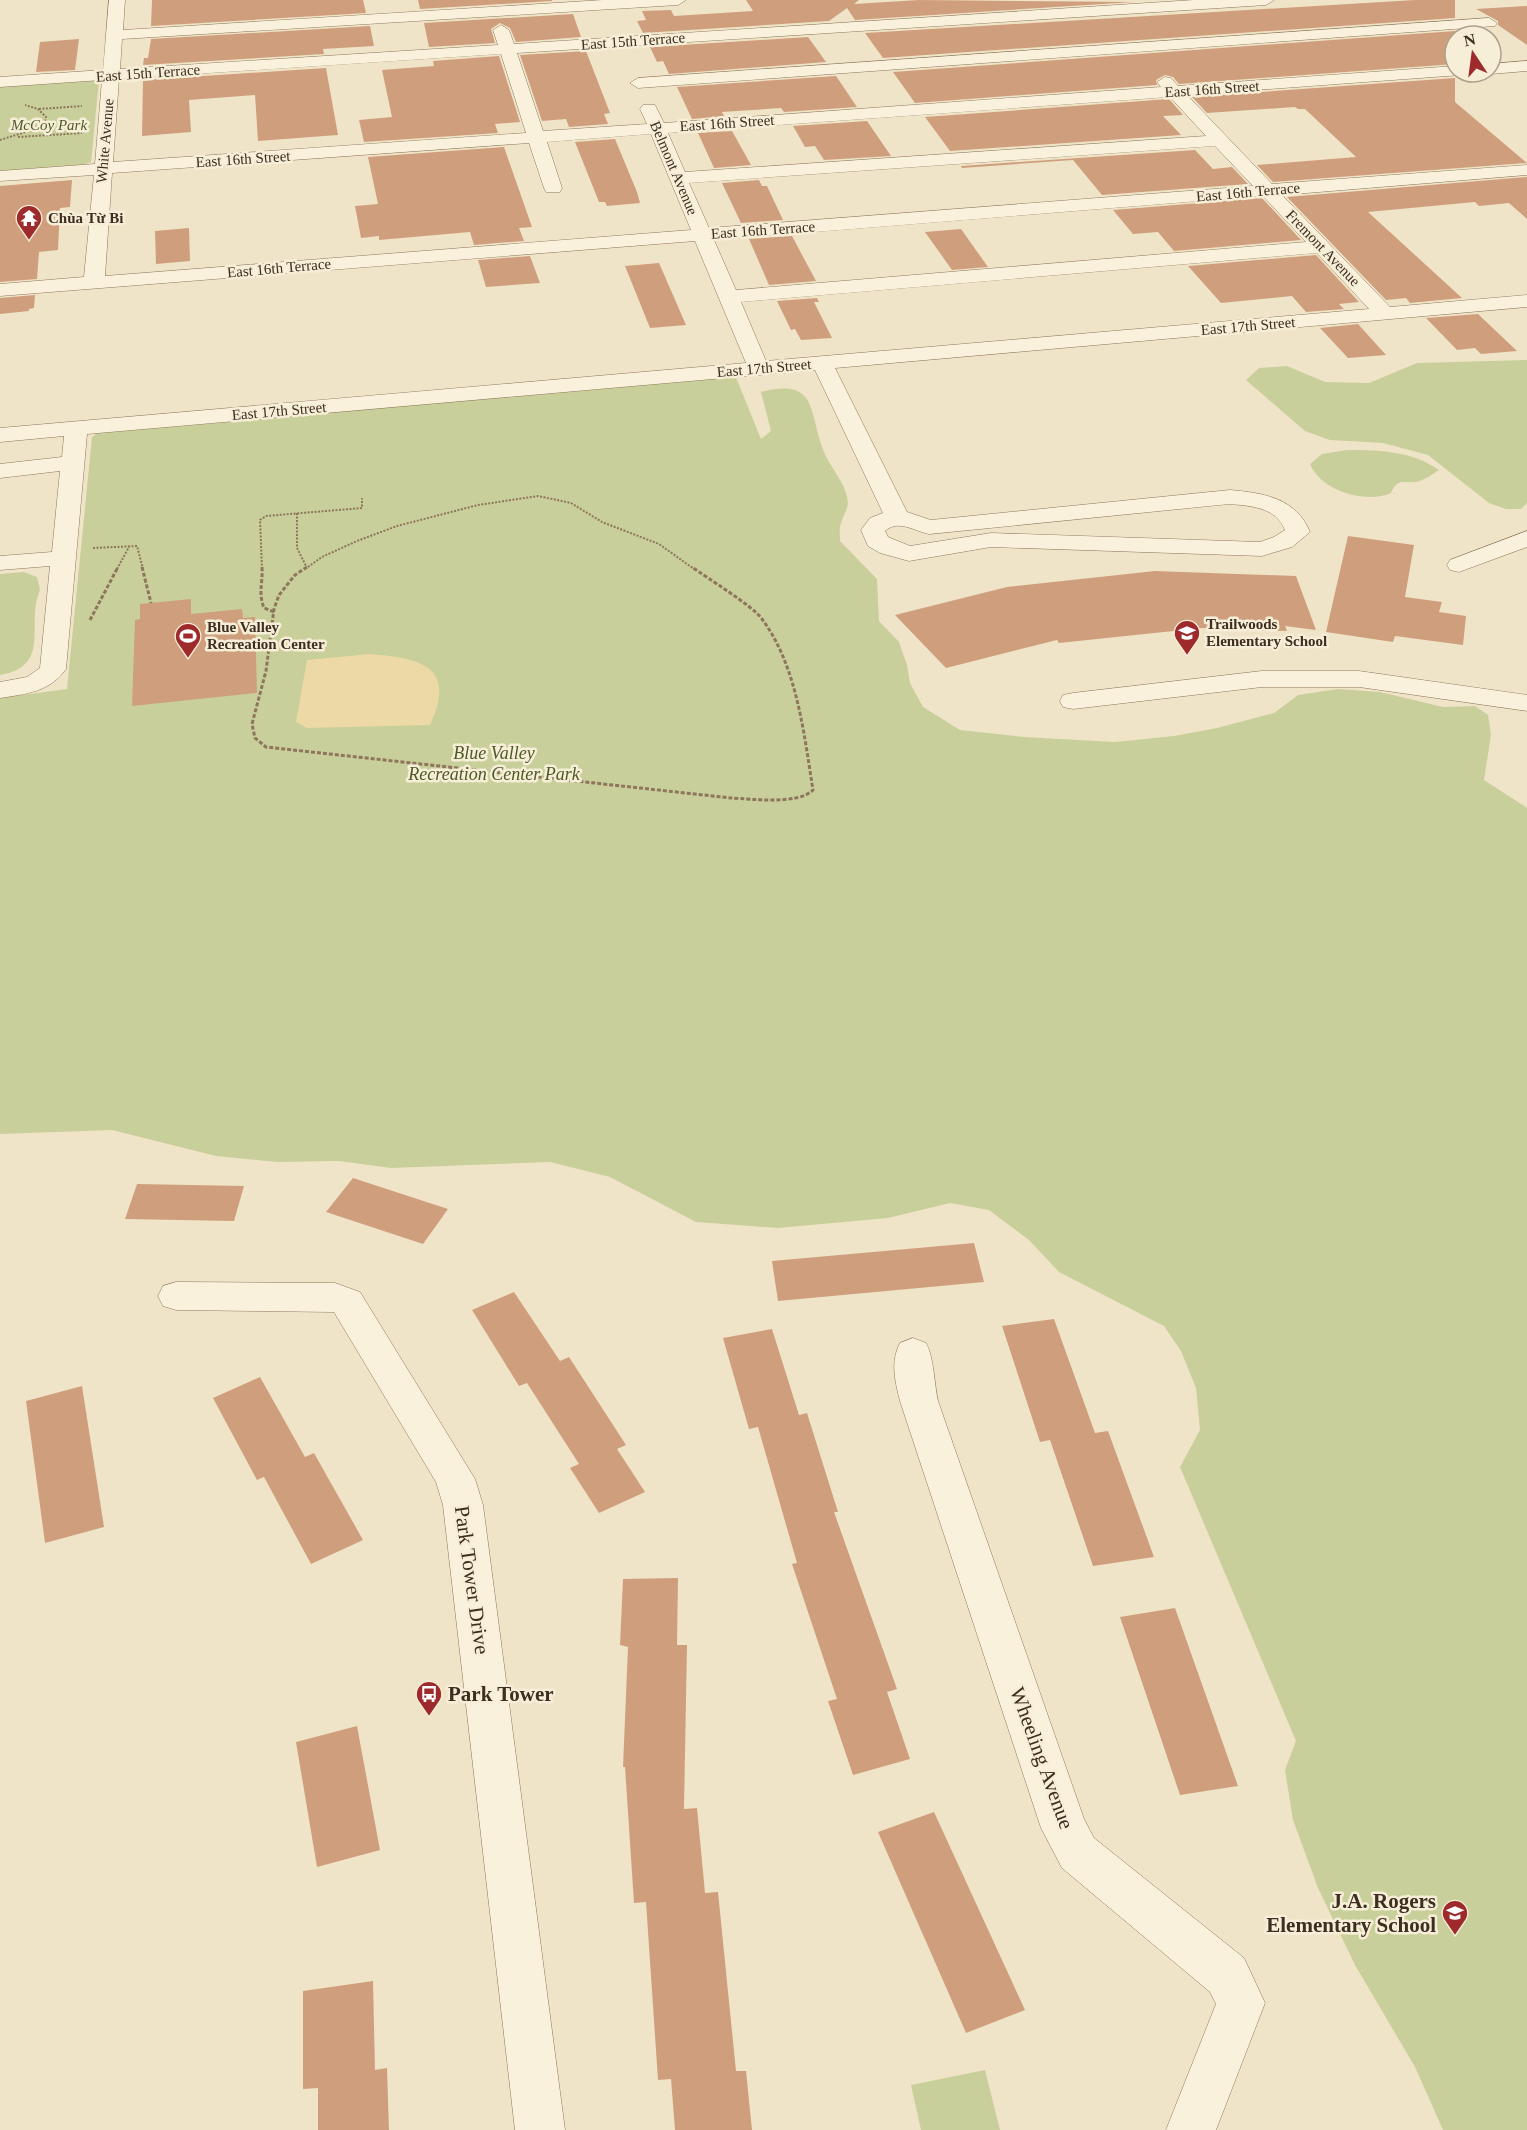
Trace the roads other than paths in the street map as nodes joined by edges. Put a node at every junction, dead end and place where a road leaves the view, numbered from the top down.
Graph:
1 (117, 0) edge
2 (678, 0) edge
3 (1266, 0) edge
4 (604, 2) edge
5 (1092, 6) edge
6 (494, 11) junction
7 (1489, 23) dead end
8 (115, 36) junction
9 (507, 49) junction
10 (1134, 49) junction
11 (625, 54) junction
12 (1527, 66) edge
13 (1503, 68) edge
14 (1443, 72) edge
15 (111, 75) junction
16 (0, 82) edge
17 (638, 83) junction
18 (1174, 92) junction
19 (657, 128) junction
20 (536, 137) junction
21 (1220, 140) junction
22 (102, 169) junction
23 (1527, 170) edge
24 (0, 176) edge
25 (679, 178) junction
26 (553, 188) dead end
27 (1268, 190) junction
28 (703, 235) junction
29 (1321, 247) junction
30 (94, 283) junction
31 (0, 290) edge
32 (729, 297) junction
33 (1527, 301) edge
34 (1385, 314) junction
35 (822, 363) junction
36 (759, 369) junction
37 (76, 428) junction
38 (0, 435) edge
39 (73, 463) junction
40 (0, 471) edge
41 (897, 516) junction
42 (963, 534) junction
43 (1527, 538) edge
44 (64, 554) junction
45 (0, 563) edge
46 (1459, 565) dead end
47 (0, 690) edge
48 (1073, 701) dead end
49 (1527, 703) edge
50 (176, 1296) dead end
51 (913, 1353) dead end
52 (540, 2130) edge
53 (1191, 2130) edge

1 - 8 street, White Avenue
2 - 4 street
3 - 5 street, East 15th Terrace
4 - 6 street
4 - 11 street, Belmont Avenue
5 - 10 street, Fremont Avenue
5 - 11 street, East 15th Terrace
6 - 8 street
6 - 9 street
7 - 10 street
8 - 15 street, White Avenue
9 - 11 street, East 15th Terrace
9 - 15 street, East 15th Terrace
9 - 20 street
10 - 17 street
10 - 18 street, Fremont Avenue
11 - 17 street, Belmont Avenue
12 - 13 street
14 - 18 street, East 16th Street
15 - 16 street, East 15th Terrace
15 - 22 street, White Avenue
17 - 19 street, Belmont Avenue
18 - 19 street, East 16th Street
18 - 21 street, Fremont Avenue
19 - 20 street, East 16th Street
19 - 25 street, Belmont Avenue
20 - 22 street, East 16th Street
20 - 26 street
21 - 25 street
21 - 27 street, Fremont Avenue
22 - 24 street, East 16th Street
22 - 30 street, White Avenue
23 - 27 street, East 16th Terrace
25 - 28 street, Belmont Avenue
27 - 28 street, East 16th Terrace
27 - 29 street, Fremont Avenue
28 - 30 street, East 16th Terrace
28 - 32 street, Belmont Avenue
29 - 32 street
29 - 34 street, Fremont Avenue
30 - 31 street, East 16th Terrace
32 - 36 street, Belmont Avenue
33 - 34 street, East 17th Street
34 - 35 street, East 17th Street
35 - 36 street, East 17th Street
35 - 41 street
36 - 37 street, East 17th Street
37 - 38 street, East 17th Street
37 - 39 street
39 - 40 street
39 - 44 street
41 - 42 street
41 - 42 street
42 - 42 street
43 - 46 street
44 - 45 street
44 - 47 street
48 - 49 street
50 - 52 street, Park Tower Drive
51 - 53 street, Wheeling Avenue

